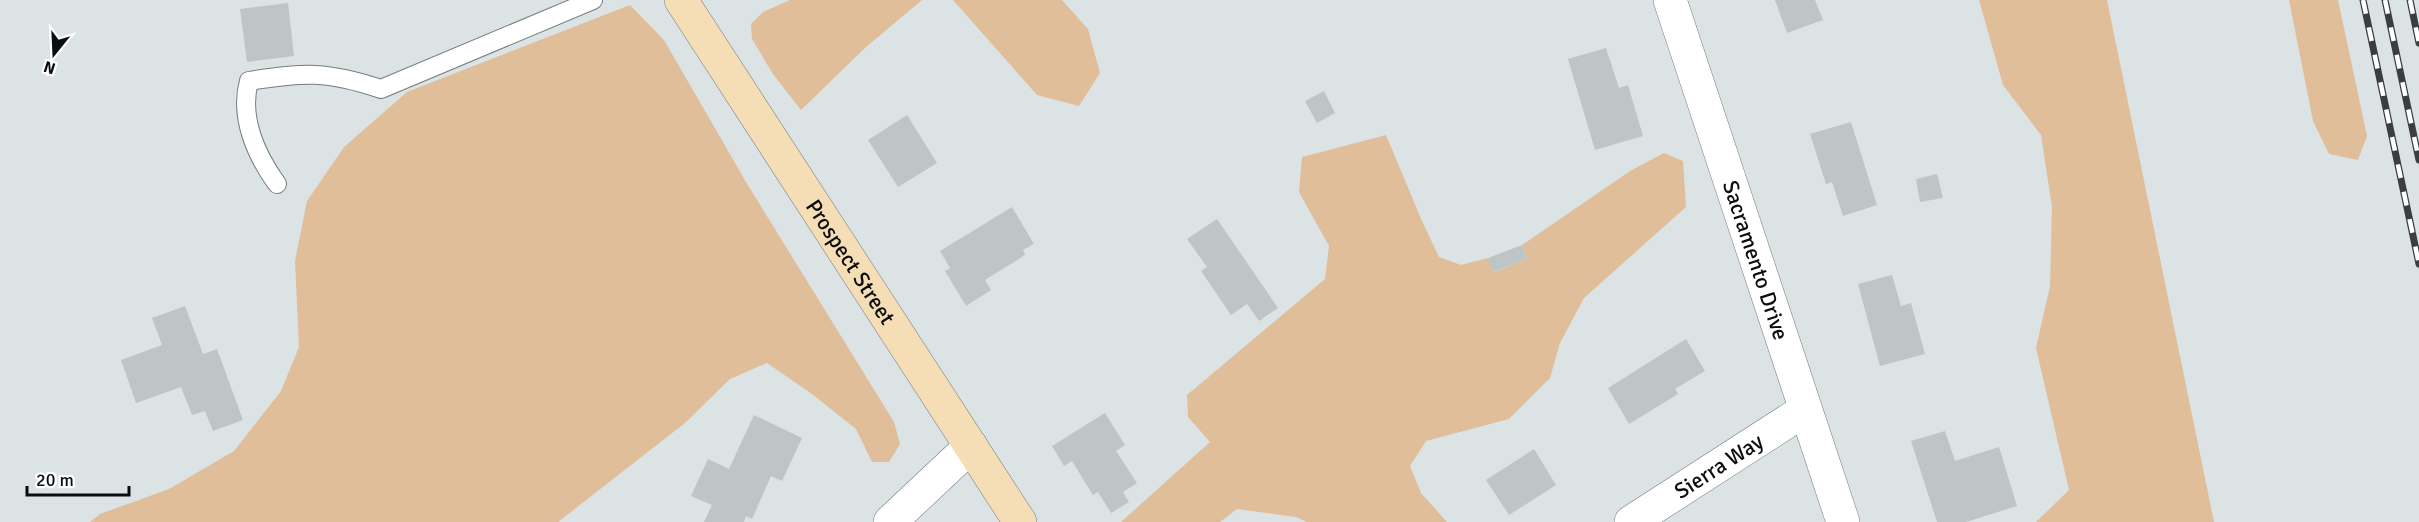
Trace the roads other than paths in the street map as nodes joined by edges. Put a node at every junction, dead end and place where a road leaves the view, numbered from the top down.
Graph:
1 (592, 0) edge
2 (681, 0) edge
3 (1670, 0) edge
4 (277, 184) dead end
5 (1805, 410) junction
6 (971, 446) junction
7 (890, 522) edge
8 (1020, 522) edge
9 (1631, 522) edge
10 (1843, 522) edge

1 - 4 lane
2 - 6 main road, Prospect Street
3 - 5 street, Sacramento Drive
5 - 9 street, Sierra Way
5 - 10 street, Sacramento Drive
6 - 7 street
6 - 8 main road, Prospect Street

